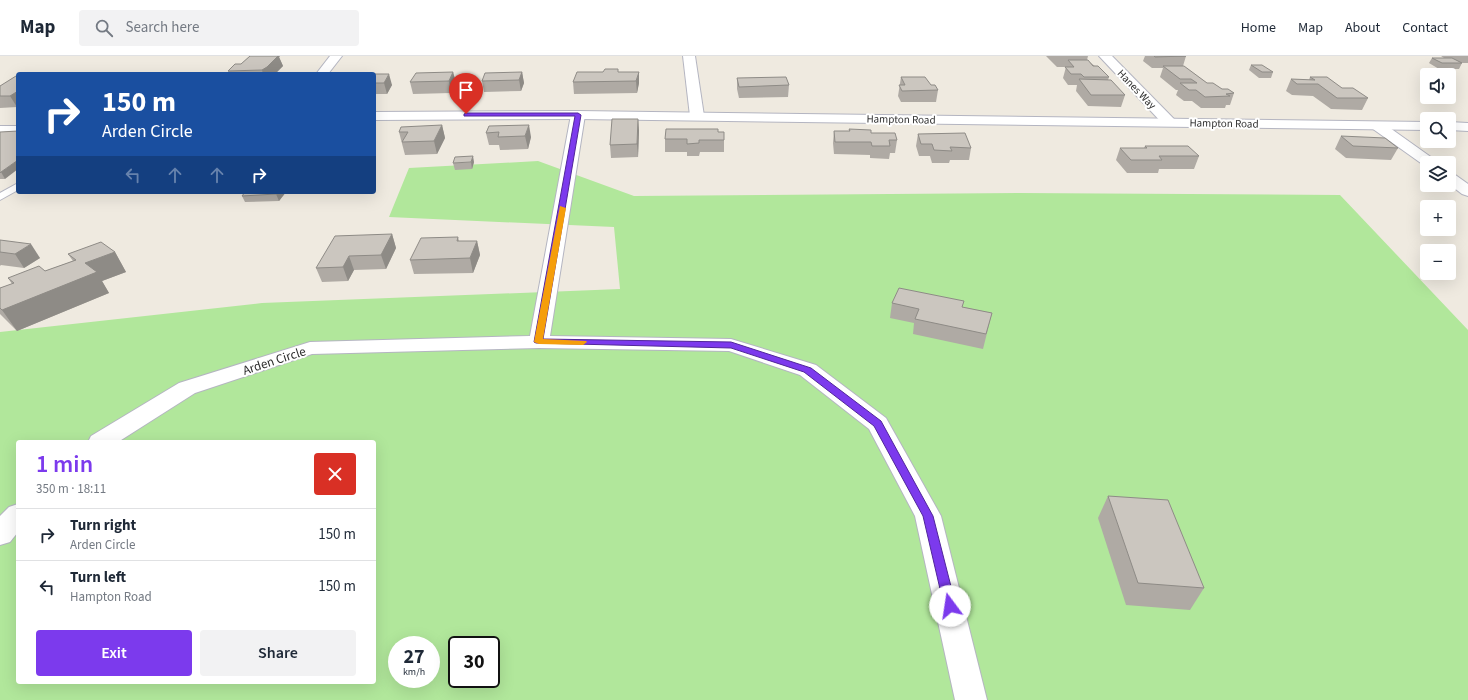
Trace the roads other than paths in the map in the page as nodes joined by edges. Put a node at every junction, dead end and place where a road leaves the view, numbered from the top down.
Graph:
1 (336, 56) edge
2 (689, 56) edge
3 (1105, 56) edge
4 (324, 72) edge
5 (578, 115) junction
6 (376, 116) edge
7 (697, 116) junction
8 (1169, 122) junction
9 (1378, 126) junction
10 (1420, 126) edge
11 (1456, 126) edge
12 (1468, 127) edge
13 (0, 130) edge
14 (16, 130) edge
15 (1420, 156) edge
16 (1456, 182) edge
17 (16, 187) edge
18 (1468, 191) edge
19 (1, 196) edge
20 (539, 342) junction
21 (103, 440) edge
22 (16, 516) edge
23 (0, 534) edge
24 (971, 700) edge

1 - 4 street
2 - 7 street
3 - 8 street, Hanes Way
5 - 6 street, Hampton Road
5 - 7 street, Hampton Road
5 - 20 street
7 - 8 street, Hampton Road
8 - 9 street, Hampton Road
9 - 10 street, Hampton Road
9 - 15 street
11 - 12 street
13 - 14 street
16 - 18 street
17 - 19 lane
20 - 21 street, Arden Circle
20 - 24 street, Arden Circle
22 - 23 street

